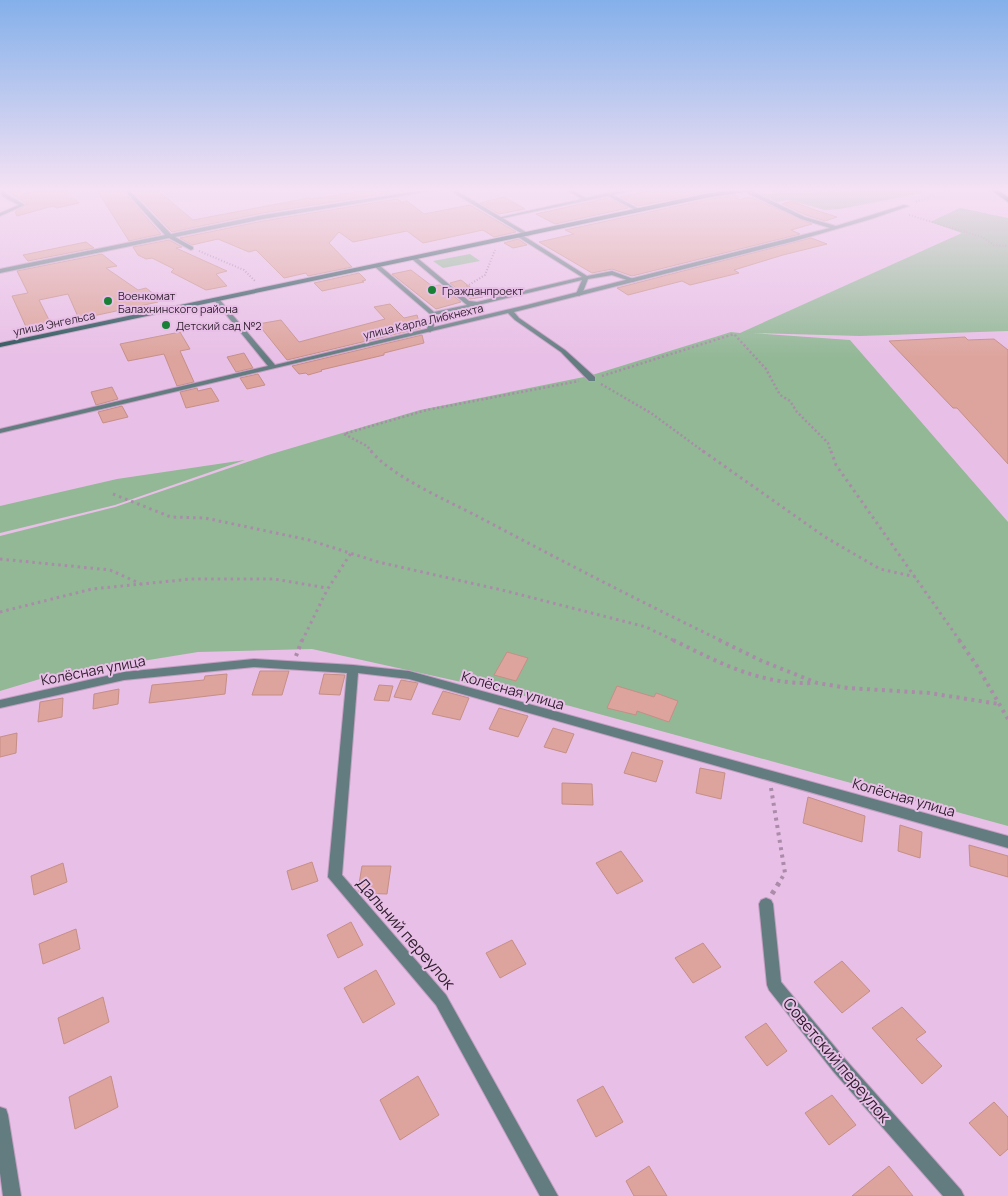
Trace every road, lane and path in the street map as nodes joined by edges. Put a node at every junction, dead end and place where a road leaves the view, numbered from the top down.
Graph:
1 (116, 246) edge
2 (187, 246) edge
3 (473, 246) edge
4 (497, 246) edge
5 (535, 246) edge
6 (766, 246) edge
7 (191, 248) joint
8 (414, 258) junction
9 (377, 266) junction
10 (0, 270) edge
11 (586, 278) junction
12 (633, 280) junction
13 (263, 290) junction
14 (455, 293) junction
15 (579, 294) junction
16 (216, 300) junction
17 (477, 304) junction
18 (510, 311) junction
19 (433, 314) junction
20 (430, 330) junction
21 (0, 345) edge
22 (272, 366) junction
23 (592, 379) junction
24 (0, 431) edge
25 (113, 494) dead end
26 (351, 553) junction
27 (0, 559) edge
28 (916, 577) junction
29 (142, 584) junction
30 (327, 588) junction
31 (0, 612) edge
32 (293, 666) junction
33 (353, 669) junction
34 (817, 683) junction
35 (0, 704) edge
36 (999, 704) junction
37 (1008, 719) edge
38 (768, 775) junction
39 (1008, 842) edge
40 (766, 904) joint
41 (0, 1115) edge
42 (12, 1196) edge
43 (549, 1196) edge
44 (955, 1196) edge

1 - 10 street
2 - 7 street
3 - 8 main road, улица Энгельса
4 - 14 path
5 - 11 lane
6 - 12 street, улица Карла Либкнехта
7 - 13 path
8 - 9 main road, улица Энгельса
8 - 14 lane
9 - 13 main road, улица Энгельса
9 - 19 lane
11 - 12 lane
11 - 15 lane
11 - 17 lane
12 - 15 street, улица Карла Либкнехта
13 - 16 main road, улица Энгельса
14 - 17 lane
15 - 18 street, улица Карла Либкнехта
16 - 21 main road, улица Энгельса
16 - 22 street
17 - 19 lane
18 - 20 street, улица Карла Либкнехта
18 - 23 street
19 - 20 lane
20 - 22 street, улица Карла Либкнехта
22 - 24 street, улица Карла Либкнехта
23 - 28 path
23 - 28 path
23 - 34 path
25 - 26 path
26 - 30 path
26 - 34 path
27 - 29 path
28 - 36 path
29 - 30 path
29 - 31 path
30 - 32 path
32 - 33 street, Колёсная улица
32 - 35 street, Колёсная улица
33 - 38 street, Колёсная улица
33 - 43 street, Дальний переулок
34 - 36 path
36 - 37 path
38 - 39 street, Колёсная улица
38 - 40 path
40 - 44 street, Советский переулок
41 - 42 street

